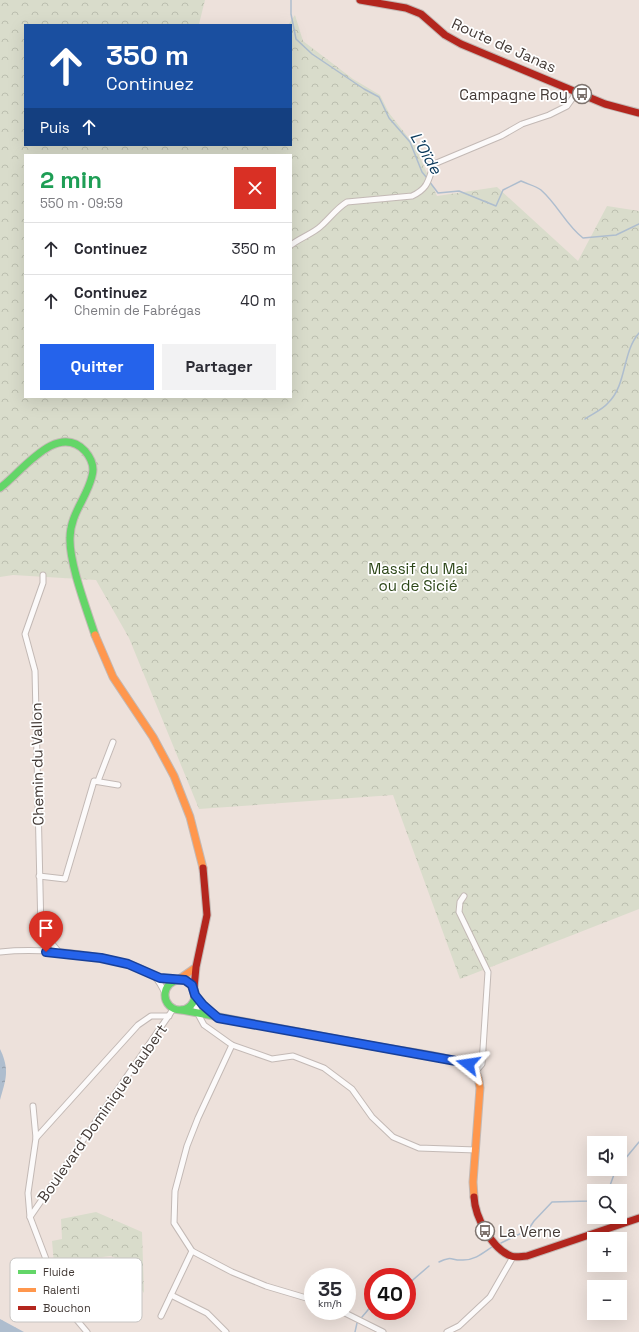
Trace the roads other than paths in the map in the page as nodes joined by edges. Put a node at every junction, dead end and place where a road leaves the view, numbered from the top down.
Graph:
1 (360, 0) edge
2 (577, 92) junction
3 (639, 113) edge
4 (292, 244) edge
5 (0, 488) edge
6 (43, 575) dead end
7 (113, 742) dead end
8 (98, 781) junction
9 (118, 785) dead end
10 (39, 876) junction
11 (464, 896) dead end
12 (0, 952) edge
13 (59, 952) junction
14 (195, 968) junction
15 (154, 976) junction
16 (176, 980) junction
17 (165, 993) junction
18 (194, 994) junction
19 (174, 1008) junction
20 (182, 1010) junction
21 (198, 1014) junction
22 (169, 1016) junction
23 (218, 1018) junction
24 (232, 1046) junction
25 (476, 1071) junction
26 (33, 1106) dead end
27 (36, 1138) junction
28 (476, 1150) junction
29 (30, 1217) junction
30 (639, 1218) edge
31 (192, 1251) junction
32 (513, 1257) junction
33 (46, 1258) edge
34 (171, 1295) junction
35 (304, 1297) edge
36 (160, 1316) dead end
37 (356, 1318) edge
38 (79, 1322) edge
39 (87, 1332) edge
40 (226, 1332) edge
41 (383, 1332) edge
42 (447, 1332) edge

1 - 2 street, Route de Janas
2 - 3 street, Route de Janas
2 - 4 street
5 - 14 street
6 - 10 street, Chemin du Vallon
7 - 8 street
8 - 9 street
8 - 10 street
10 - 13 street, Chemin du Vallon
11 - 25 street
12 - 13 street
13 - 15 street
14 - 16 street
14 - 18 street
15 - 16 street
15 - 17 street
16 - 17 street
16 - 18 street
17 - 19 street
18 - 20 street
18 - 21 street
18 - 23 street
19 - 20 street
19 - 22 street, Boulevard Dominique Jaubert
20 - 21 street
21 - 23 street
21 - 24 street
22 - 27 street
22 - 29 street, Boulevard Dominique Jaubert
23 - 25 street
24 - 28 street
24 - 31 street
25 - 28 street
26 - 27 street
27 - 29 street
28 - 32 street
29 - 33 street
30 - 32 street
31 - 34 street
31 - 35 street
32 - 42 street
34 - 36 street
34 - 40 street
37 - 41 street
38 - 39 street

